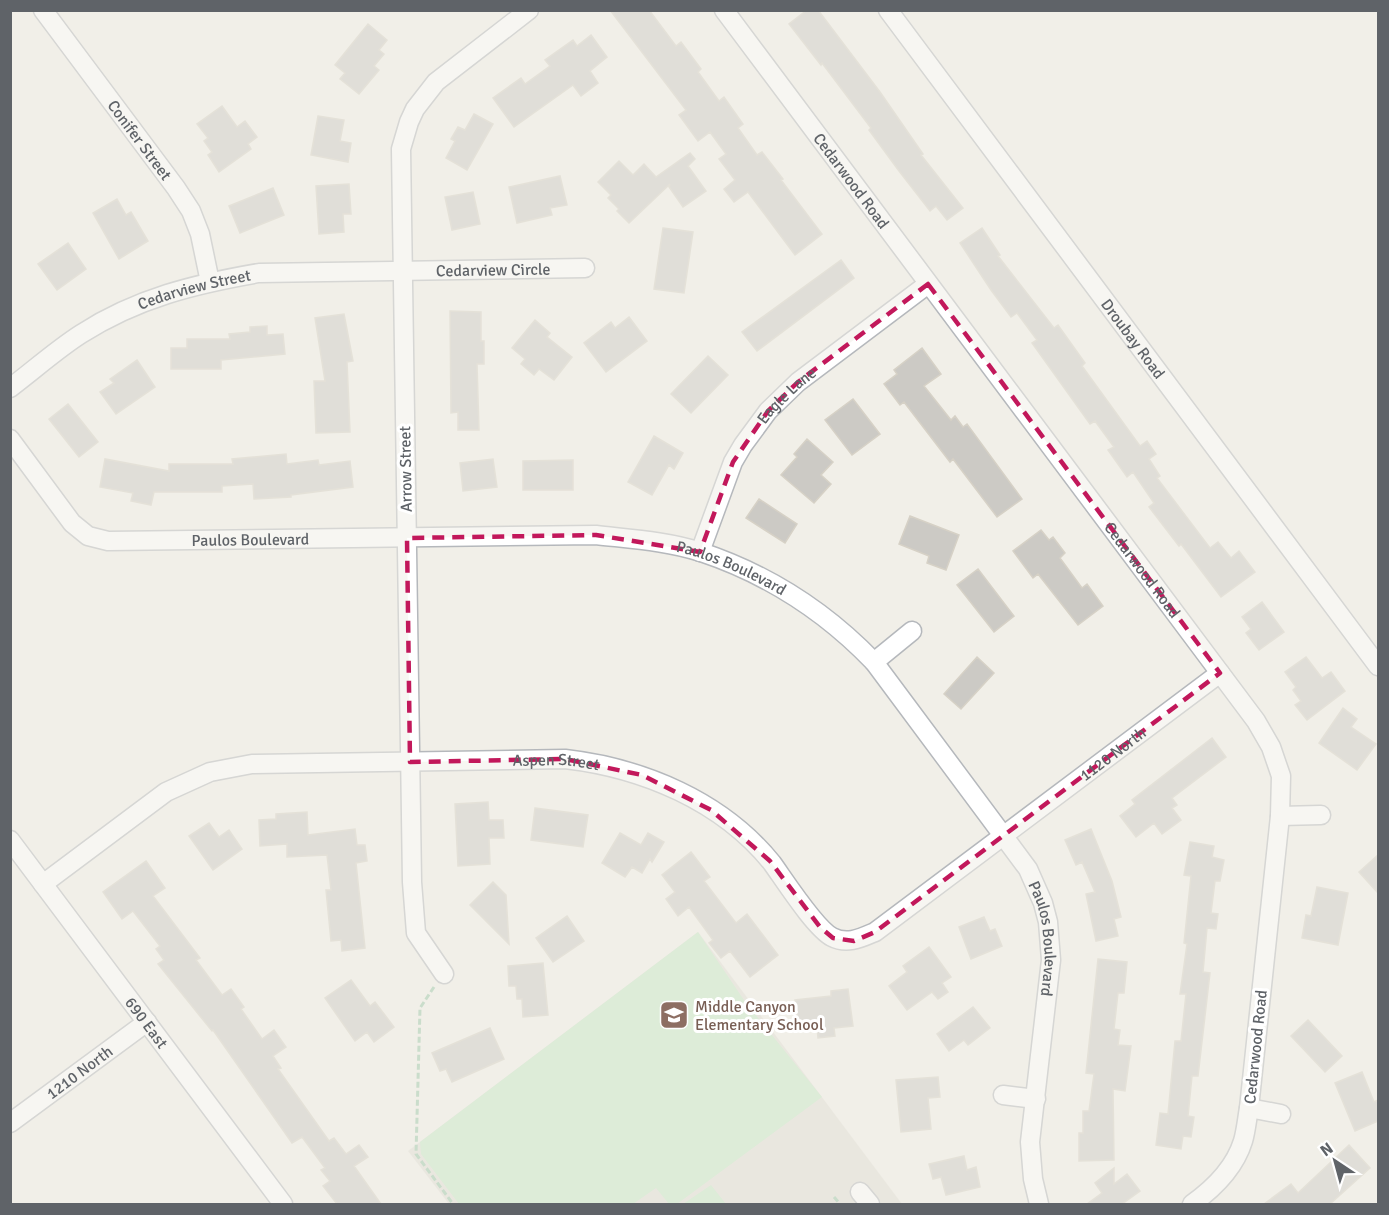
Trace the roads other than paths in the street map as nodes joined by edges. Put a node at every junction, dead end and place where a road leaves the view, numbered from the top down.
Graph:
1 (43, 10) edge
2 (529, 10) edge
3 (724, 10) edge
4 (888, 10) edge
5 (585, 268) dead end
6 (402, 272) junction
7 (210, 282) junction
8 (928, 284) junction
9 (10, 387) edge
10 (10, 439) edge
11 (406, 538) junction
12 (700, 552) junction
13 (912, 631) dead end
14 (874, 662) junction
15 (1378, 666) edge
16 (1220, 673) junction
17 (410, 762) junction
18 (1321, 814) dead end
19 (1280, 816) junction
20 (1004, 835) junction
21 (10, 840) edge
22 (43, 884) junction
23 (444, 974) road end
24 (147, 1022) junction
25 (1003, 1095) dead end
26 (1036, 1099) junction
27 (1249, 1108) junction
28 (1281, 1114) dead end
29 (10, 1123) edge
30 (283, 1204) edge
31 (1039, 1204) edge
32 (1192, 1204) edge

1 - 7 street, Conifer Street
2 - 6 street, Arrow Street
3 - 8 street, Cedarwood Road
4 - 15 street, Droubay Road
5 - 6 street, Cedarview Circle
6 - 7 street, Cedarview Street
6 - 11 street, Arrow Street
7 - 9 street, Cedarview Street
8 - 12 street, Eagle Lane
8 - 16 street, Cedarwood Road
10 - 11 street, Paulos Boulevard
11 - 12 street, Paulos Boulevard
11 - 17 street, Arrow Street
12 - 14 street, Paulos Boulevard
13 - 14 street
14 - 20 street, Paulos Boulevard
16 - 19 street, Cedarwood Road
16 - 20 street, 1120 North
17 - 20 street, Aspen Street
17 - 22 street, Aspen Street
17 - 23 street, Arrow Street
18 - 19 street
19 - 27 street, Cedarwood Road
20 - 26 street, Paulos Boulevard
21 - 22 street, 690 East
22 - 24 street, 690 East
24 - 29 street, 1210 North
24 - 30 street, 690 East
25 - 26 street
26 - 31 street, Paulos Boulevard
27 - 28 street
27 - 32 street, Cedarwood Road

